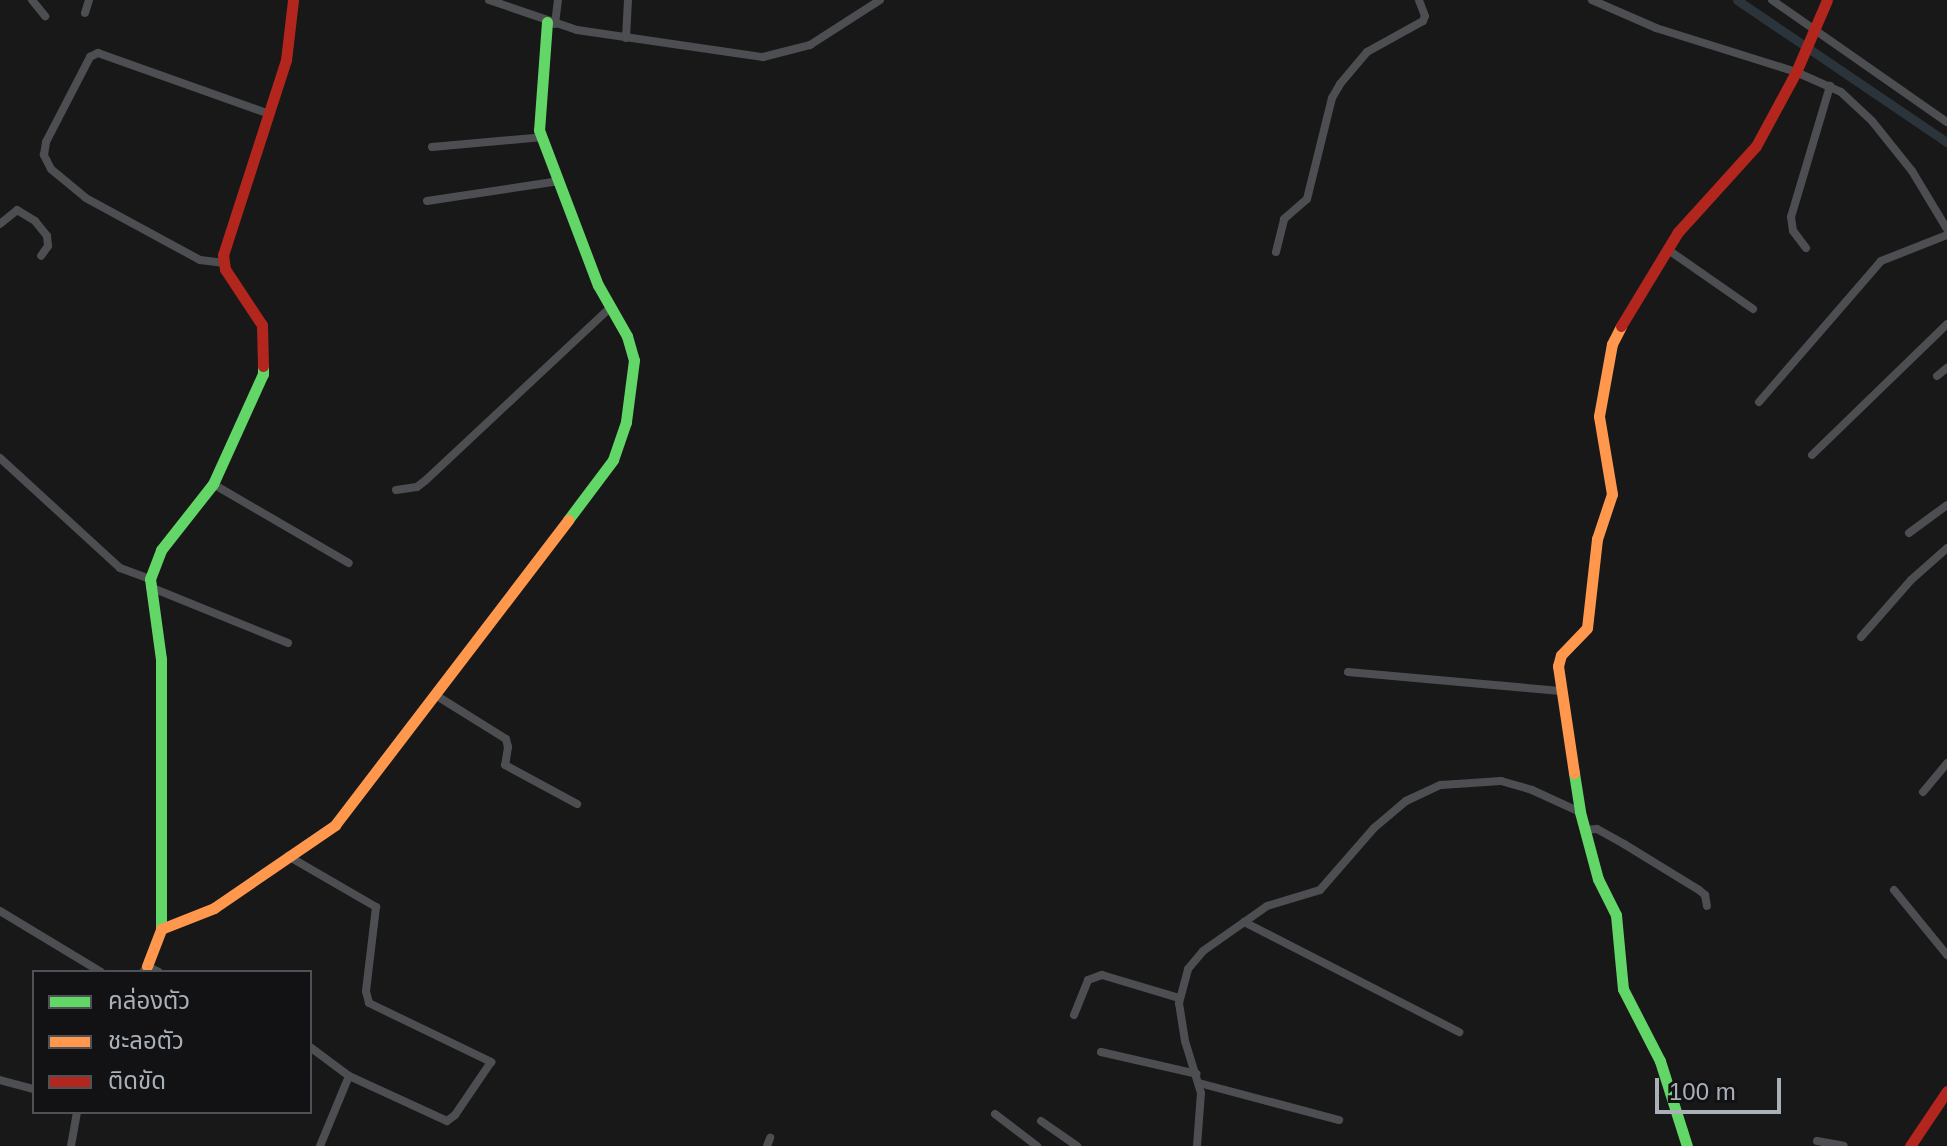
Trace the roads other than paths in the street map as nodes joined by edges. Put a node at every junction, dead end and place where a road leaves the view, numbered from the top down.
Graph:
1 (32, 0) edge
2 (89, 0) edge
3 (293, 0) edge
4 (489, 0) edge
5 (558, 0) edge
6 (628, 0) edge
7 (880, 0) edge
8 (1419, 0) edge
9 (1592, 0) edge
10 (1772, 0) edge
11 (1827, 0) edge
12 (505, 3) edge
13 (85, 13) dead end
14 (45, 16) dead end
15 (551, 23) junction
16 (1815, 30) junction
17 (626, 38) junction
18 (1796, 72) junction
19 (1830, 86) junction
20 (269, 114) junction
21 (1947, 122) edge
22 (543, 137) junction
23 (432, 147) dead end
24 (560, 181) junction
25 (427, 201) dead end
26 (0, 224) edge
27 (1947, 232) edge
28 (1806, 248) dead end
29 (1667, 249) junction
30 (1276, 252) dead end
31 (41, 256) dead end
32 (224, 263) junction
33 (610, 308) junction
34 (1753, 309) dead end
35 (1947, 324) edge
36 (1947, 368) edge
37 (1937, 376) dead end
38 (1759, 402) dead end
39 (1812, 455) dead end
40 (0, 458) edge
41 (213, 484) junction
42 (396, 490) dead end
43 (1947, 505) edge
44 (1909, 533) dead end
45 (1947, 548) edge
46 (349, 563) dead end
47 (150, 583) junction
48 (1861, 637) dead end
49 (288, 643) dead end
50 (1348, 672) dead end
51 (1560, 691) junction
52 (437, 696) junction
53 (1947, 763) edge
54 (1923, 792) dead end
55 (577, 804) dead end
56 (1580, 812) junction
57 (1584, 830) junction
58 (288, 856) junction
59 (1894, 890) dead end
60 (1707, 906) dead end
61 (0, 911) edge
62 (1244, 922) junction
63 (161, 929) junction
64 (1947, 955) edge
65 (145, 969) edge
66 (98, 970) edge
67 (1179, 998) junction
68 (1074, 1015) dead end
69 (1459, 1032) dead end
70 (312, 1048) edge
71 (1101, 1052) dead end
72 (349, 1076) junction
73 (1198, 1078) junction
74 (0, 1080) edge
75 (32, 1088) edge
76 (1947, 1091) edge
77 (77, 1114) edge
78 (995, 1114) dead end
79 (1339, 1120) dead end
80 (1041, 1121) dead end
81 (1817, 1141) dead end
82 (71, 1146) edge
83 (320, 1146) edge
84 (1037, 1146) edge
85 (1077, 1146) edge
86 (1197, 1146) edge
87 (1687, 1146) edge
88 (1844, 1146) edge
89 (1910, 1146) edge

1 - 14 street
2 - 13 street
3 - 20 street
4 - 12 street
5 - 15 street
6 - 17 street
7 - 17 street
8 - 30 street
9 - 18 street
10 - 16 street
11 - 16 street
12 - 15 street
15 - 17 street
15 - 22 street
16 - 18 street
16 - 21 street
18 - 19 street
18 - 29 street
19 - 27 street
19 - 28 street
20 - 32 street
20 - 32 street
22 - 23 street
22 - 24 street
24 - 25 street
24 - 33 street
26 - 31 street
27 - 38 street
29 - 34 street
29 - 51 street
32 - 41 street
33 - 42 street
33 - 52 street
35 - 39 street
36 - 37 street
40 - 47 street
41 - 46 street
41 - 47 street
43 - 44 street
45 - 48 street
47 - 49 street
47 - 63 street
50 - 51 street
51 - 56 street
52 - 55 street
52 - 58 street
53 - 54 street
56 - 57 street
56 - 62 street
57 - 60 street
57 - 87 street
58 - 63 street
58 - 72 street
59 - 64 street
61 - 66 street
62 - 67 street
62 - 69 street
63 - 65 street
67 - 68 street
67 - 73 street
70 - 72 street
71 - 73 street
72 - 83 street
73 - 79 street
73 - 86 street
74 - 75 street
76 - 89 street
77 - 82 street
78 - 84 street
80 - 85 street
81 - 88 street

